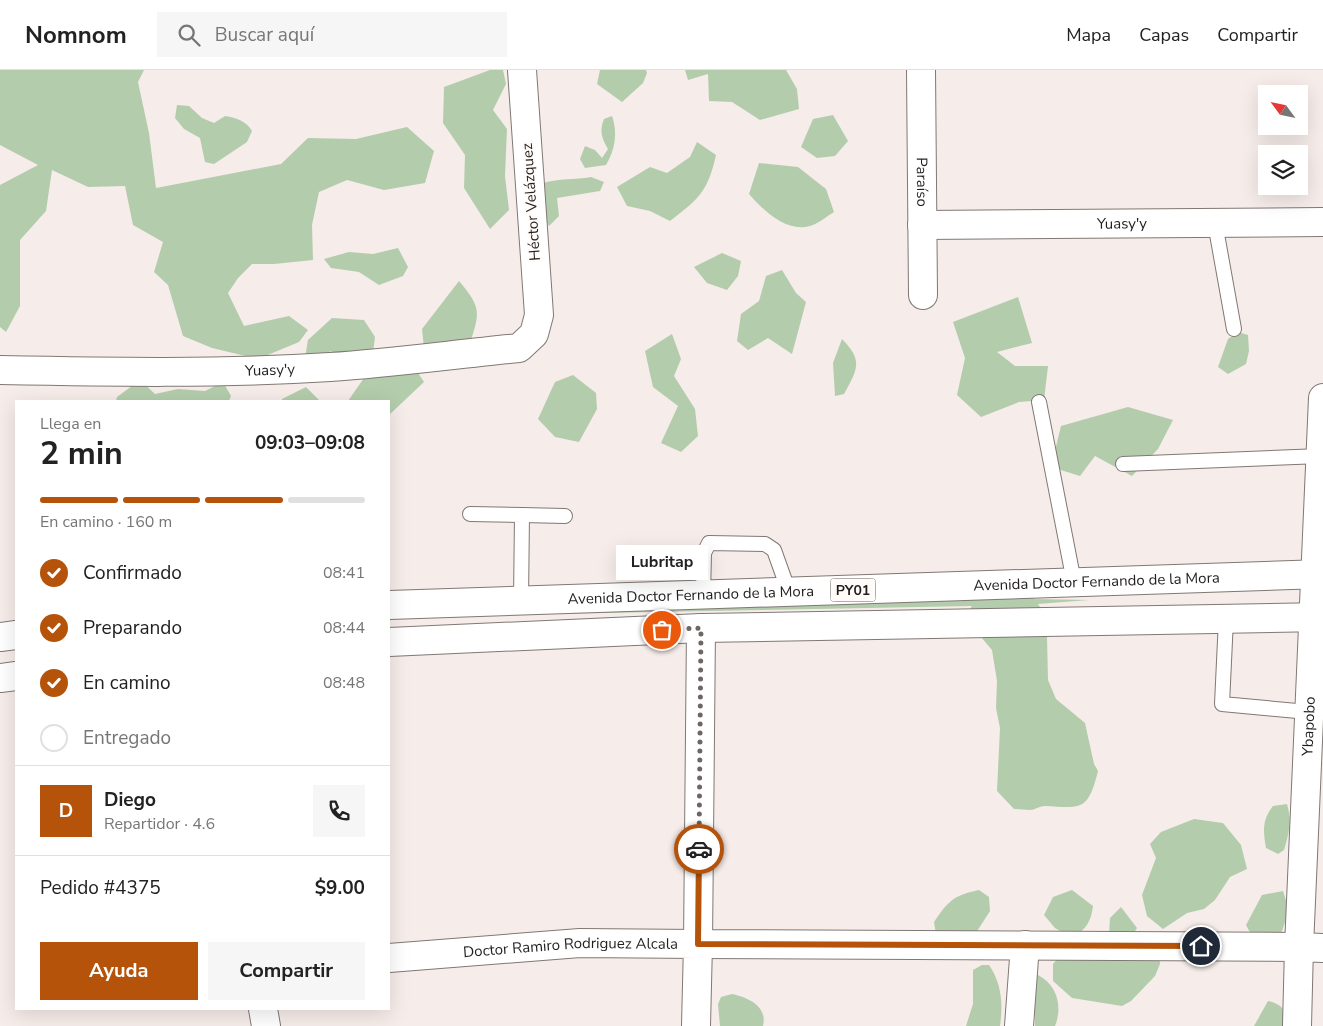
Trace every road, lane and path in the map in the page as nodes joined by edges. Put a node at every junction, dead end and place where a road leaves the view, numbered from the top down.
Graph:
1 (522, 70) edge
2 (921, 70) edge
3 (1323, 222) edge
4 (1215, 223) junction
5 (922, 225) junction
6 (923, 295) dead end
7 (1234, 329) dead end
8 (534, 334) joint
9 (0, 370) edge
10 (1323, 398) edge
11 (1039, 402) dead end
12 (1321, 456) junction
13 (1122, 464) dead end
14 (470, 514) dead end
15 (522, 515) junction
16 (565, 516) dead end
17 (1320, 574) edge
18 (1074, 582) junction
19 (789, 592) junction
20 (703, 594) junction
21 (521, 601) junction
22 (390, 605) edge
23 (1319, 617) edge
24 (1226, 619) junction
25 (701, 628) junction
26 (15, 635) edge
27 (0, 637) edge
28 (390, 642) edge
29 (15, 676) edge
30 (0, 678) edge
31 (1308, 712) junction
32 (698, 944) junction
33 (1025, 945) junction
34 (1311, 947) edge
35 (390, 958) edge
36 (264, 1010) edge
37 (266, 1026) edge
38 (696, 1026) edge
39 (1019, 1026) edge
40 (1297, 1026) edge

1 - 8 main road, Héctor Velázquez
2 - 5 main road, Paraíso
3 - 4 main road, Yuasy'y
4 - 5 main road, Yuasy'y
4 - 7 lane
5 - 6 main road, Paraíso
8 - 9 main road, Yuasy'y
10 - 12 main road, Ybapobo
11 - 18 lane
12 - 13 lane
12 - 17 main road, Ybapobo
14 - 15 lane
15 - 16 lane
15 - 21 lane
17 - 18 main road, Avenida Doctor Fernando de la Mora / PY01
17 - 23 main road, Ybapobo
18 - 19 main road, Avenida Doctor Fernando de la Mora / PY01
19 - 20 main road, Avenida Doctor Fernando de la Mora / PY01
19 - 20 lane
20 - 21 main road, Avenida Doctor Fernando de la Mora / PY01
21 - 22 main road, Avenida Doctor Fernando de la Mora / PY01
23 - 24 main road
23 - 31 main road, Ybapobo
24 - 25 main road
24 - 31 lane
25 - 28 main road
25 - 32 main road
26 - 27 main road
29 - 30 main road
31 - 34 main road, Ybapobo
32 - 33 main road, Doctor Ramiro Rodriguez Alcala
32 - 35 main road, Doctor Ramiro Rodriguez Alcala
32 - 38 main road
33 - 34 main road, Doctor Ramiro Rodriguez Alcala
33 - 39 main road
34 - 40 main road, Ybapobo
36 - 37 main road

